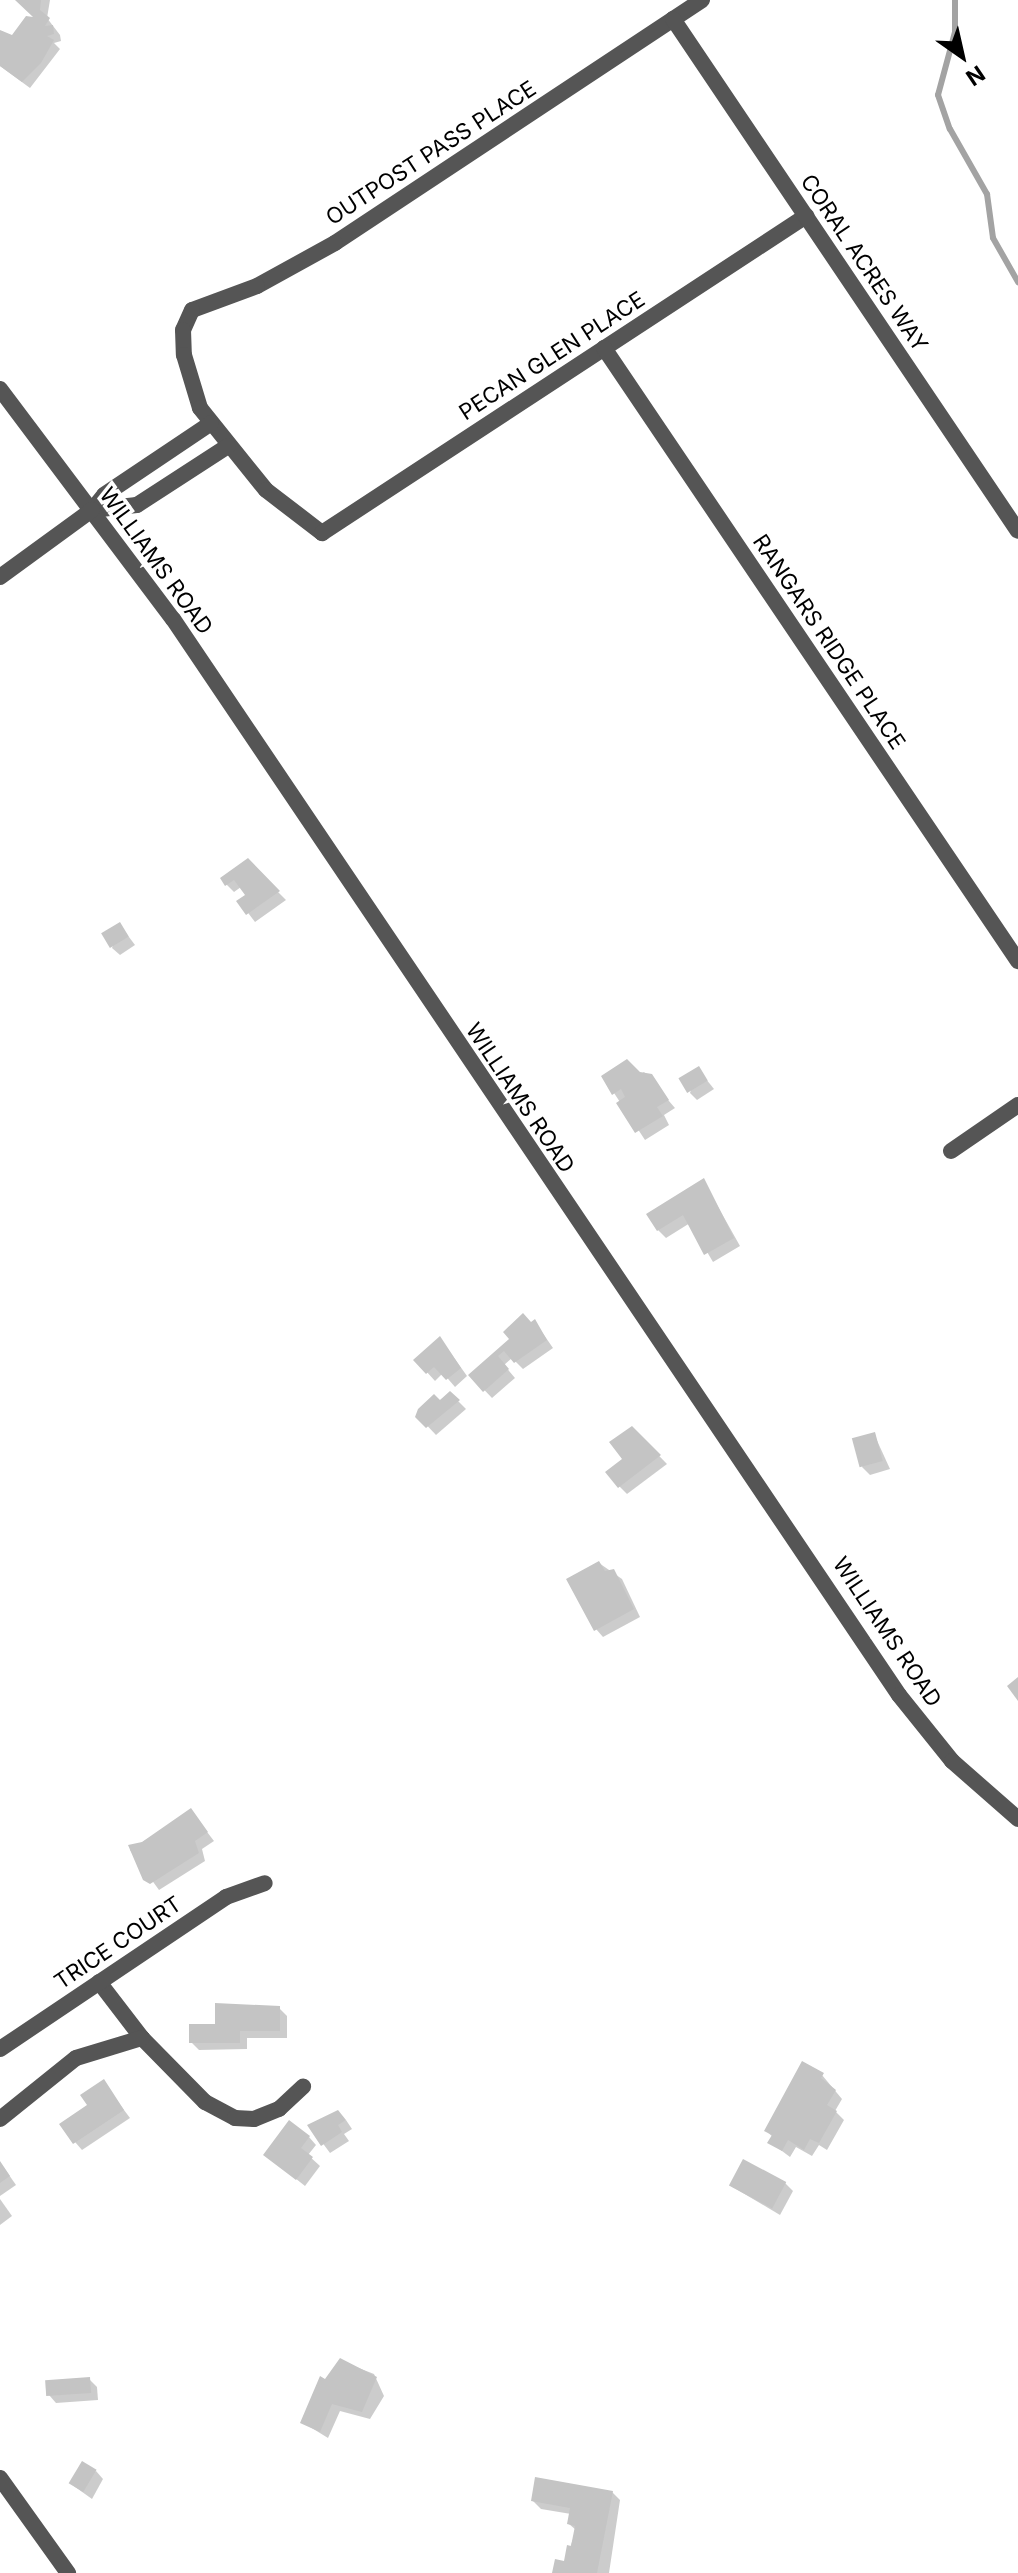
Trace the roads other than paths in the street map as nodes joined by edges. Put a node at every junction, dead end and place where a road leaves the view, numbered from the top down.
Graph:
1 (702, 0) edge
2 (673, 19) junction
3 (806, 216) junction
4 (604, 348) junction
5 (0, 389) edge
6 (211, 423) junction
7 (228, 446) junction
8 (92, 510) junction
9 (1018, 531) edge
10 (0, 577) edge
11 (1018, 961) edge
12 (1018, 1105) edge
13 (951, 1151) dead end
14 (1018, 1819) edge
15 (265, 1883) dead end
16 (99, 1982) junction
17 (142, 2038) junction
18 (0, 2049) edge
19 (303, 2087) dead end
20 (0, 2119) edge
21 (0, 2478) edge
22 (68, 2573) edge

1 - 2 street, OUTPOST PASS PLACE
2 - 3 street, CORAL ACRES WAY
2 - 6 street, OUTPOST PASS PLACE
3 - 4 street, PECAN GLEN PLACE
3 - 9 street, CORAL ACRES WAY
4 - 7 street, PECAN GLEN PLACE
4 - 11 street, RANGARS RIDGE PLACE
5 - 8 street, WILLIAMS ROAD
6 - 7 street
6 - 8 street
7 - 8 street
8 - 10 street
8 - 14 street, WILLIAMS ROAD
12 - 13 street
15 - 16 street, TRICE COURT
16 - 17 street
16 - 18 street, TRICE COURT
17 - 19 street
17 - 20 street
21 - 22 street

